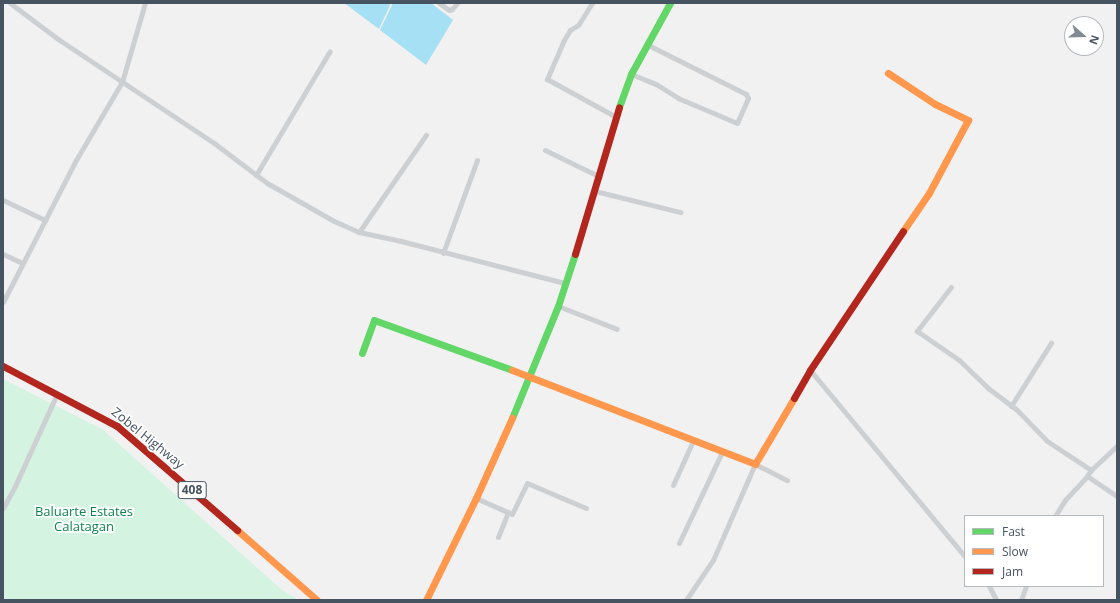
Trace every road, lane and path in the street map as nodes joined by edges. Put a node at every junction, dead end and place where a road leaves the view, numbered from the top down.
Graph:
1 (10, 3) edge
2 (144, 3) edge
3 (438, 3) edge
4 (457, 3) edge
5 (592, 3) edge
6 (670, 3) edge
7 (648, 45) junction
8 (330, 51) dead end
9 (888, 73) dead end
10 (631, 74) junction
11 (122, 82) junction
12 (616, 117) junction
13 (426, 135) dead end
14 (545, 150) dead end
15 (477, 160) dead end
16 (256, 175) junction
17 (600, 177) junction
18 (595, 191) junction
19 (3, 200) edge
20 (680, 212) dead end
21 (45, 220) junction
22 (359, 232) junction
23 (443, 252) junction
24 (3, 254) edge
25 (22, 263) junction
26 (564, 283) junction
27 (951, 287) dead end
28 (3, 302) edge
29 (558, 306) junction
30 (617, 329) dead end
31 (1050, 343) dead end
32 (362, 353) dead end
33 (3, 366) edge
34 (810, 370) junction
35 (529, 378) junction
36 (57, 394) junction
37 (1011, 406) junction
38 (693, 441) junction
39 (1117, 446) edge
40 (722, 452) junction
41 (755, 464) junction
42 (1091, 470) junction
43 (1087, 476) junction
44 (787, 480) dead end
45 (673, 485) dead end
46 (1117, 496) edge
47 (476, 498) junction
48 (3, 508) edge
49 (586, 508) dead end
50 (508, 512) junction
51 (1056, 515) edge
52 (498, 537) dead end
53 (679, 543) dead end
54 (964, 556) edge
55 (990, 587) edge
56 (1026, 587) edge
57 (317, 600) edge
58 (426, 600) edge
59 (686, 600) edge
60 (996, 600) edge
61 (1021, 600) edge

1 - 11 street
2 - 11 street
3 - 4 street
5 - 12 street
6 - 7 street
7 - 10 street
7 - 10 street
8 - 16 street
9 - 34 street
10 - 12 street
11 - 16 street
11 - 21 street
12 - 17 street
13 - 22 street
14 - 17 street
15 - 23 street
16 - 22 street
17 - 18 street
18 - 20 street
18 - 26 street
19 - 21 street
21 - 25 street
22 - 23 street
23 - 26 street
24 - 25 street
25 - 28 street
26 - 29 street
27 - 37 street
29 - 30 street
29 - 35 street
31 - 37 street
32 - 35 street
33 - 36 street, Zobel Highway / 408
34 - 41 street
34 - 54 street
35 - 38 street
35 - 47 street
36 - 48 street
36 - 57 street, Zobel Highway / 408
37 - 42 street
38 - 40 street
38 - 45 street
39 - 42 street
40 - 41 street
40 - 53 street
41 - 44 street
41 - 59 street
42 - 43 street
43 - 46 street
43 - 51 street
47 - 50 street
47 - 58 street
49 - 50 street
50 - 52 street
55 - 60 street
56 - 61 street

